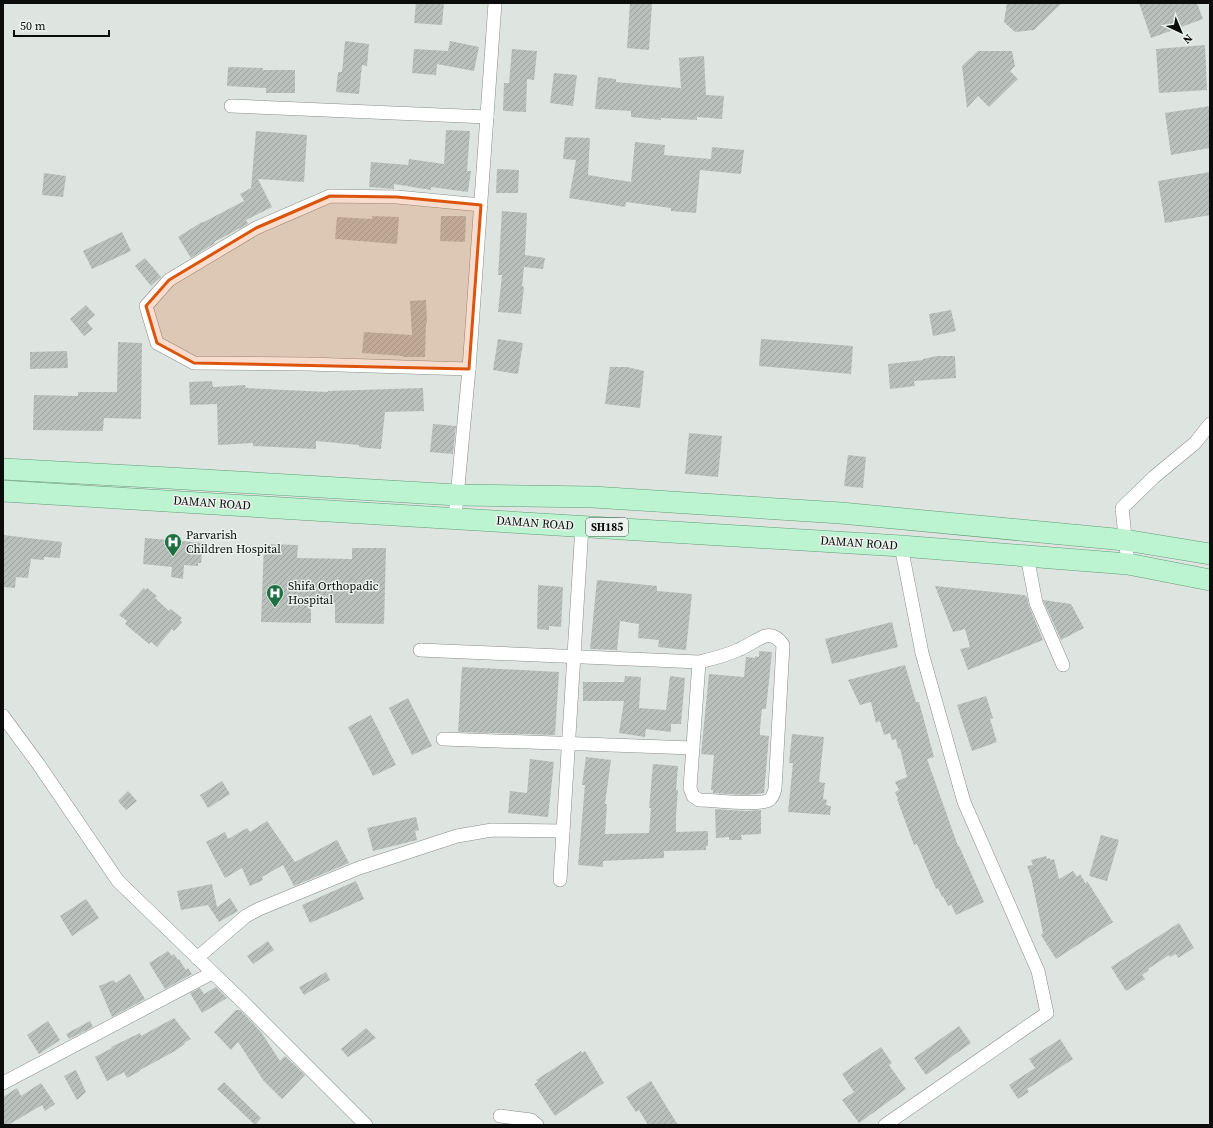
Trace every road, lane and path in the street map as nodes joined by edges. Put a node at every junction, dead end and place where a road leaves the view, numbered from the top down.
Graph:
1 (495, 3) edge
2 (231, 106) dead end
3 (487, 117) junction
4 (481, 205) junction
5 (469, 369) junction
6 (1210, 424) edge
7 (3, 469) edge
8 (3, 491) edge
9 (457, 495) junction
10 (455, 518) junction
11 (582, 526) junction
12 (1125, 540) junction
13 (901, 546) junction
14 (1210, 554) edge
15 (1026, 556) junction
16 (1128, 564) junction
17 (1210, 580) edge
18 (420, 650) dead end
19 (574, 657) junction
20 (699, 662) junction
21 (1063, 665) dead end
22 (3, 716) edge
23 (444, 739) dead end
24 (569, 743) junction
25 (693, 748) junction
26 (563, 831) junction
27 (560, 880) dead end
28 (197, 958) junction
29 (212, 973) junction
30 (3, 1083) edge
31 (500, 1116) dead end
32 (366, 1125) edge
33 (537, 1125) edge
34 (885, 1125) edge

1 - 3 street
2 - 3 street
3 - 4 street
4 - 5 street
4 - 5 street
5 - 9 street
6 - 12 street
7 - 9 main road
8 - 10 main road, DAMAN ROAD / SH185
9 - 10 street
9 - 12 main road
10 - 11 main road, DAMAN ROAD / SH185
11 - 13 main road, DAMAN ROAD / SH185
11 - 19 street
12 - 14 main road
12 - 16 street
13 - 15 main road, DAMAN ROAD / SH185
13 - 34 street
15 - 16 main road, DAMAN ROAD / SH185
15 - 21 street
16 - 17 main road, DAMAN ROAD / SH185
18 - 19 street
19 - 20 street
19 - 24 street
20 - 25 street
20 - 25 street
22 - 28 street
23 - 24 street
24 - 25 street
24 - 26 street
26 - 27 street
26 - 28 street
28 - 29 street
29 - 30 street
29 - 32 street
31 - 33 street

